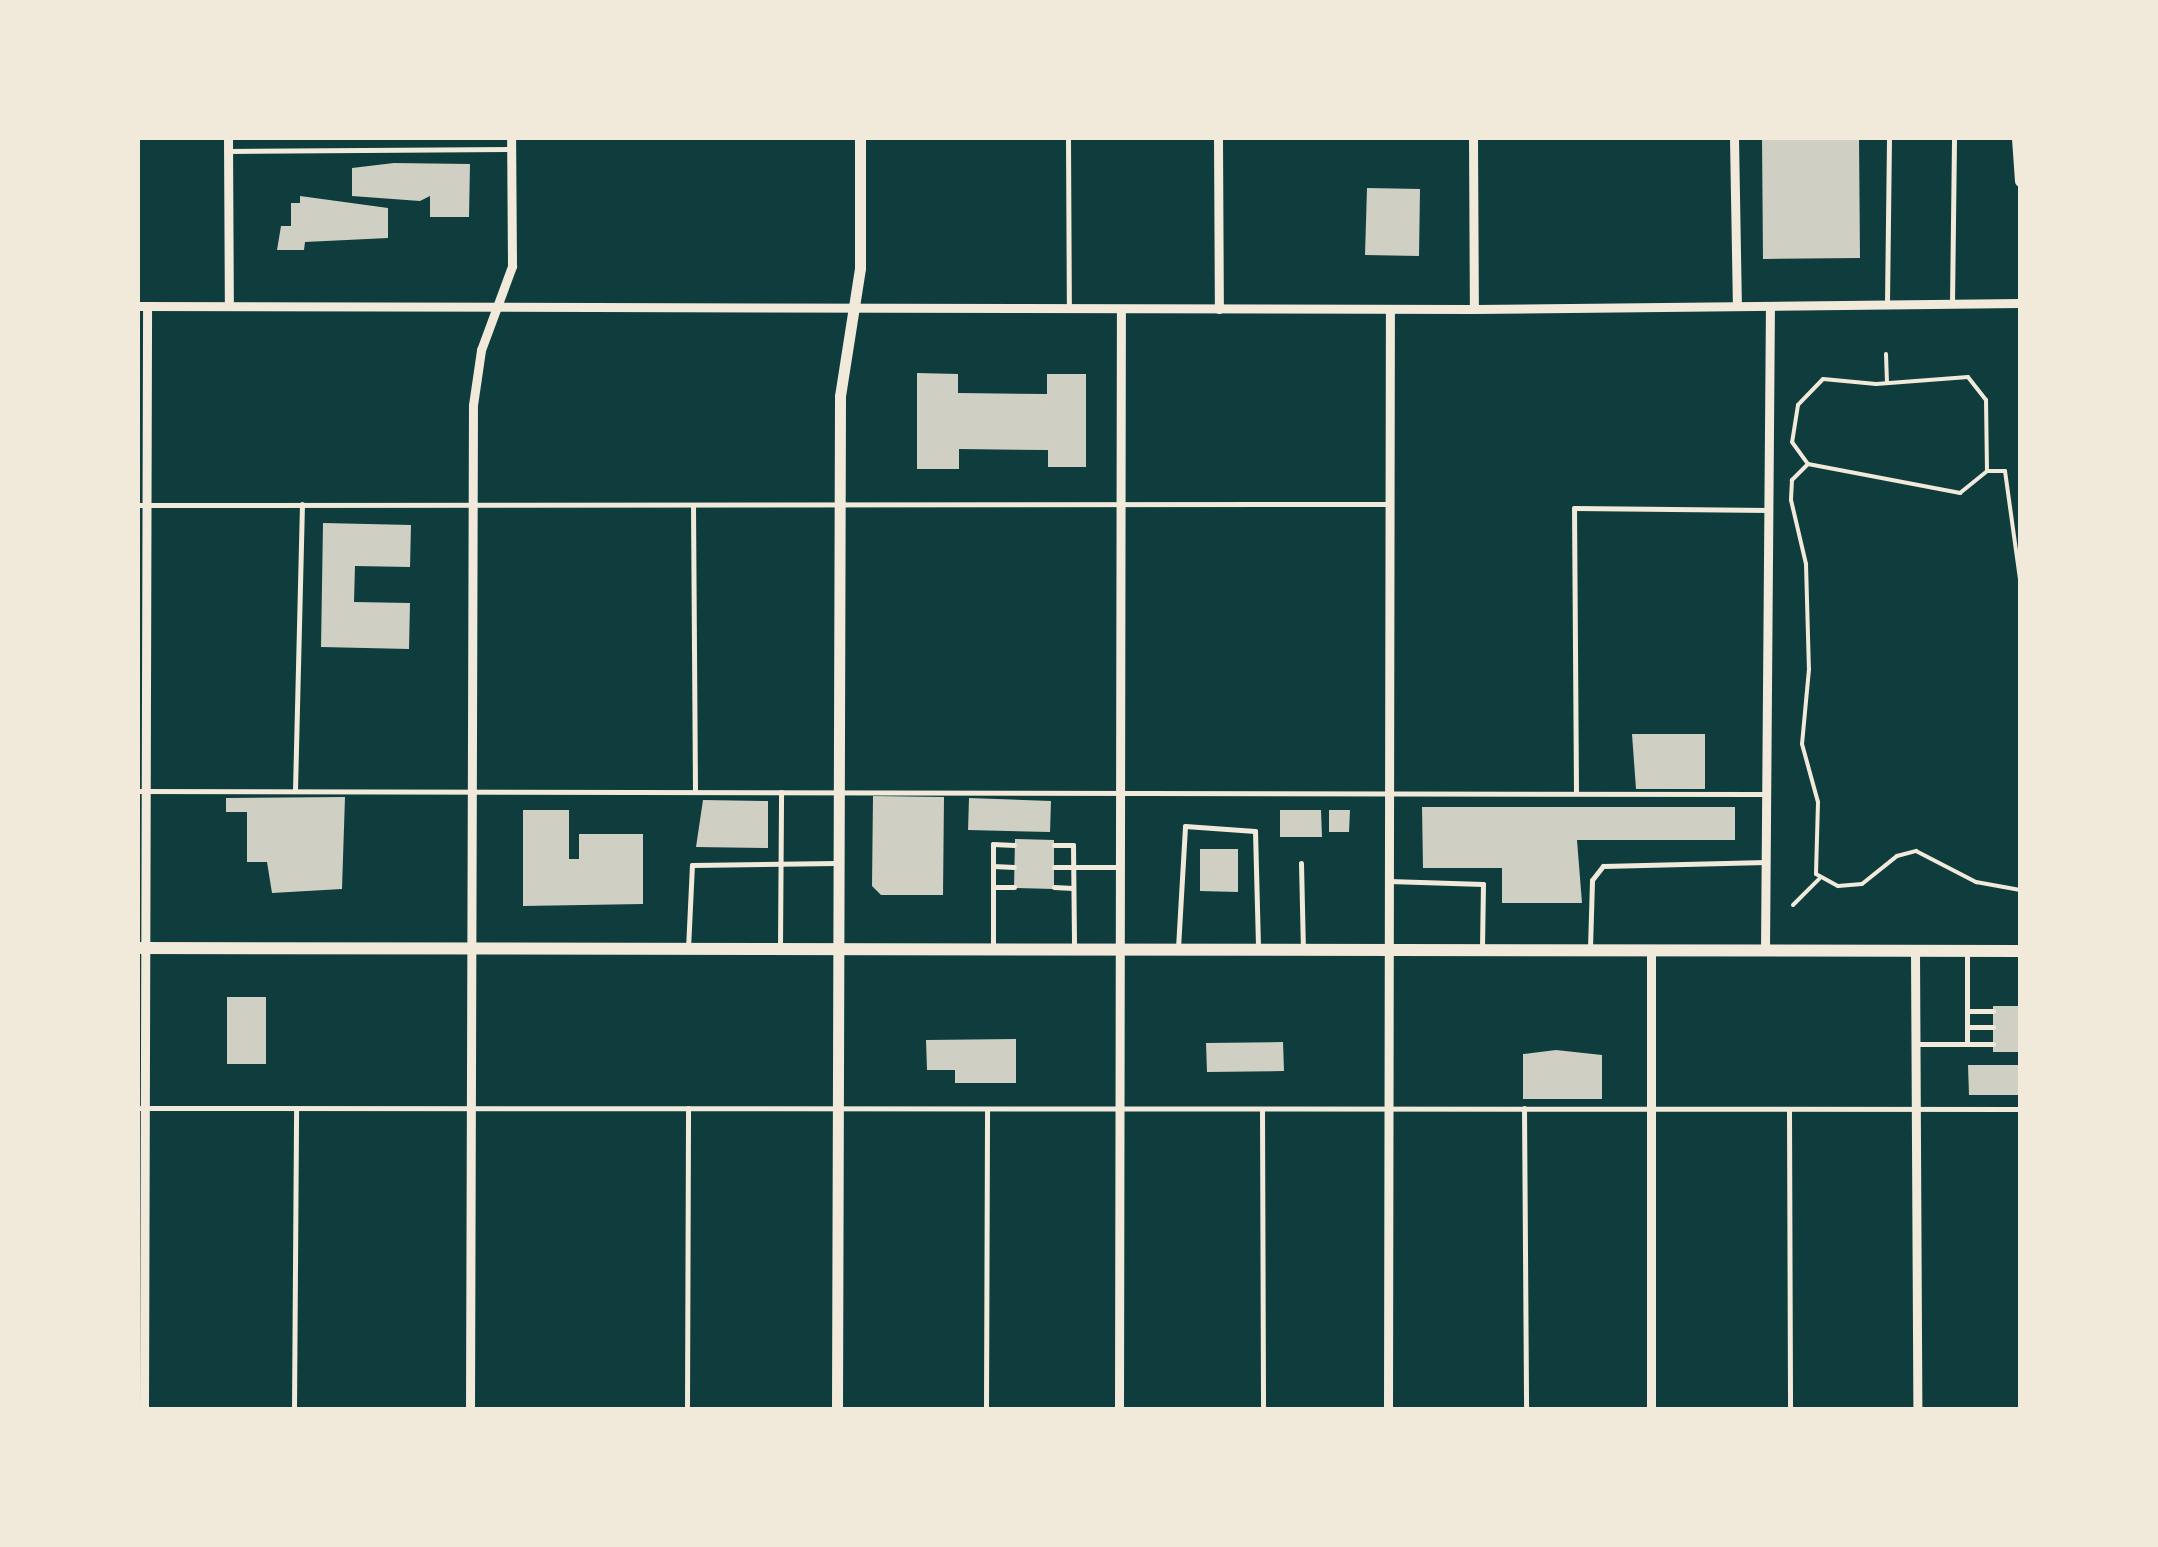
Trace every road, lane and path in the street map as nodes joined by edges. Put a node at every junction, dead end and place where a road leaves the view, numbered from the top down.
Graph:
1 (228, 138) edge
2 (380, 138) edge
3 (860, 138) edge
4 (1068, 138) edge
5 (1218, 138) edge
6 (1473, 138) edge
7 (1734, 138) edge
8 (1889, 138) edge
9 (1954, 138) edge
10 (2017, 138) edge
11 (511, 143) edge
12 (380, 150) junction
13 (228, 151) junction
14 (2020, 181) edge
15 (2020, 303) edge
16 (142, 306) edge
17 (229, 306) junction
18 (1737, 306) junction
19 (1770, 306) junction
20 (1888, 306) junction
21 (1952, 306) junction
22 (850, 308) junction
23 (500, 309) junction
24 (1069, 309) junction
25 (1120, 309) junction
26 (1219, 309) junction
27 (1390, 309) junction
28 (1474, 309) junction
29 (1886, 354) dead end
30 (1887, 382) junction
31 (1808, 464) junction
32 (1987, 471) junction
33 (1120, 500) junction
34 (302, 504) junction
35 (473, 504) junction
36 (1390, 504) junction
37 (142, 505) edge
38 (692, 505) junction
39 (840, 506) junction
40 (1769, 510) junction
41 (2020, 579) edge
42 (142, 790) edge
43 (295, 790) junction
44 (472, 790) junction
45 (1120, 790) junction
46 (1390, 790) junction
47 (695, 791) junction
48 (782, 792) junction
49 (839, 792) junction
50 (1576, 792) junction
51 (1766, 794) junction
52 (1014, 845) dead end
53 (1054, 845) dead end
54 (839, 862) junction
55 (1301, 862) dead end
56 (1766, 862) junction
57 (781, 864) junction
58 (993, 866) junction
59 (1014, 866) dead end
60 (1054, 867) dead end
61 (1073, 867) junction
62 (1120, 867) junction
63 (1819, 878) junction
64 (1389, 880) junction
65 (993, 887) junction
66 (1014, 887) dead end
67 (1054, 887) dead end
68 (1073, 888) junction
69 (2020, 890) edge
70 (1792, 905) dead end
71 (141, 948) edge
72 (472, 949) junction
73 (780, 949) junction
74 (688, 950) junction
75 (839, 950) junction
76 (1074, 950) junction
77 (1120, 950) junction
78 (1258, 950) junction
79 (994, 951) junction
80 (1178, 951) junction
81 (1304, 951) junction
82 (1389, 951) junction
83 (1482, 951) junction
84 (1590, 951) junction
85 (1651, 951) junction
86 (1765, 951) junction
87 (1967, 951) junction
88 (2020, 951) edge
89 (1915, 952) junction
90 (1967, 1011) junction
91 (1993, 1012) dead end
92 (1967, 1026) junction
93 (1993, 1027) dead end
94 (1916, 1044) junction
95 (1967, 1044) junction
96 (1993, 1044) dead end
97 (471, 1106) junction
98 (296, 1107) junction
99 (141, 1108) edge
100 (688, 1108) junction
101 (838, 1108) junction
102 (1524, 1108) junction
103 (1651, 1108) junction
104 (988, 1109) junction
105 (1262, 1109) junction
106 (1389, 1109) junction
107 (1790, 1109) junction
108 (2020, 1109) edge
109 (1120, 1110) junction
110 (1916, 1110) junction
111 (144, 1410) edge
112 (294, 1410) edge
113 (470, 1410) edge
114 (687, 1410) edge
115 (838, 1410) edge
116 (986, 1410) edge
117 (1119, 1410) edge
118 (1263, 1410) edge
119 (1388, 1410) edge
120 (1526, 1410) edge
121 (1651, 1410) edge
122 (1790, 1410) edge
123 (1917, 1410) edge

1 - 13 street
2 - 12 lane
3 - 22 street
4 - 24 lane
5 - 26 street
6 - 28 street
7 - 18 street
8 - 20 lane
9 - 21 lane
10 - 14 street
11 - 12 lane
11 - 23 street
12 - 13 lane
13 - 17 street
15 - 21 street
16 - 17 street
16 - 37 street
17 - 23 street
18 - 19 street
18 - 28 street
19 - 20 street
19 - 40 street
20 - 21 street
22 - 23 street
22 - 24 street
22 - 39 street
23 - 35 street
24 - 25 street
25 - 26 street
25 - 33 street
26 - 27 street
27 - 28 street
27 - 36 street
29 - 30 path
30 - 31 path
30 - 32 path
31 - 32 path
31 - 63 path
32 - 41 path
33 - 36 lane
33 - 39 lane
33 - 45 street
34 - 35 lane
34 - 37 lane
34 - 43 lane
35 - 38 lane
35 - 44 street
36 - 46 street
37 - 42 street
38 - 39 lane
38 - 47 lane
39 - 49 street
40 - 50 lane
40 - 51 street
42 - 43 lane
42 - 71 street
43 - 44 lane
44 - 47 lane
44 - 72 street
45 - 46 lane
45 - 49 lane
45 - 62 street
46 - 50 lane
46 - 64 street
47 - 48 lane
48 - 49 lane
48 - 57 lane
49 - 54 street
50 - 51 lane
51 - 56 street
52 - 58 lane
53 - 61 lane
54 - 57 lane
54 - 75 street
55 - 81 lane
56 - 84 lane
56 - 86 street
57 - 73 lane
57 - 74 lane
58 - 59 lane
58 - 65 lane
60 - 61 lane
61 - 62 lane
61 - 68 lane
62 - 77 street
63 - 69 path
63 - 70 path
64 - 82 street
64 - 83 lane
65 - 66 lane
65 - 79 lane
67 - 68 lane
68 - 76 lane
71 - 72 main road
71 - 99 street
72 - 74 main road
72 - 97 street
73 - 74 main road
73 - 75 main road
75 - 79 main road
75 - 101 street
76 - 77 main road
76 - 79 main road
77 - 80 main road
77 - 109 street
78 - 80 main road
78 - 80 lane
78 - 81 main road
81 - 82 main road
82 - 83 main road
82 - 106 street
83 - 84 main road
84 - 85 main road
85 - 86 main road
85 - 103 street
86 - 89 main road
87 - 88 main road
87 - 89 main road
87 - 90 lane
89 - 94 street
90 - 91 lane
90 - 92 lane
92 - 93 lane
92 - 95 lane
94 - 95 lane
94 - 110 street
95 - 96 lane
97 - 98 lane
97 - 100 lane
97 - 113 street
98 - 99 lane
98 - 112 lane
99 - 111 street
100 - 101 lane
100 - 114 lane
101 - 104 lane
101 - 115 street
102 - 103 lane
102 - 106 lane
102 - 120 lane
103 - 107 lane
103 - 121 street
104 - 109 lane
104 - 116 lane
105 - 106 lane
105 - 109 lane
105 - 118 lane
106 - 119 street
107 - 110 lane
107 - 122 lane
108 - 110 lane
109 - 117 street
110 - 123 street

